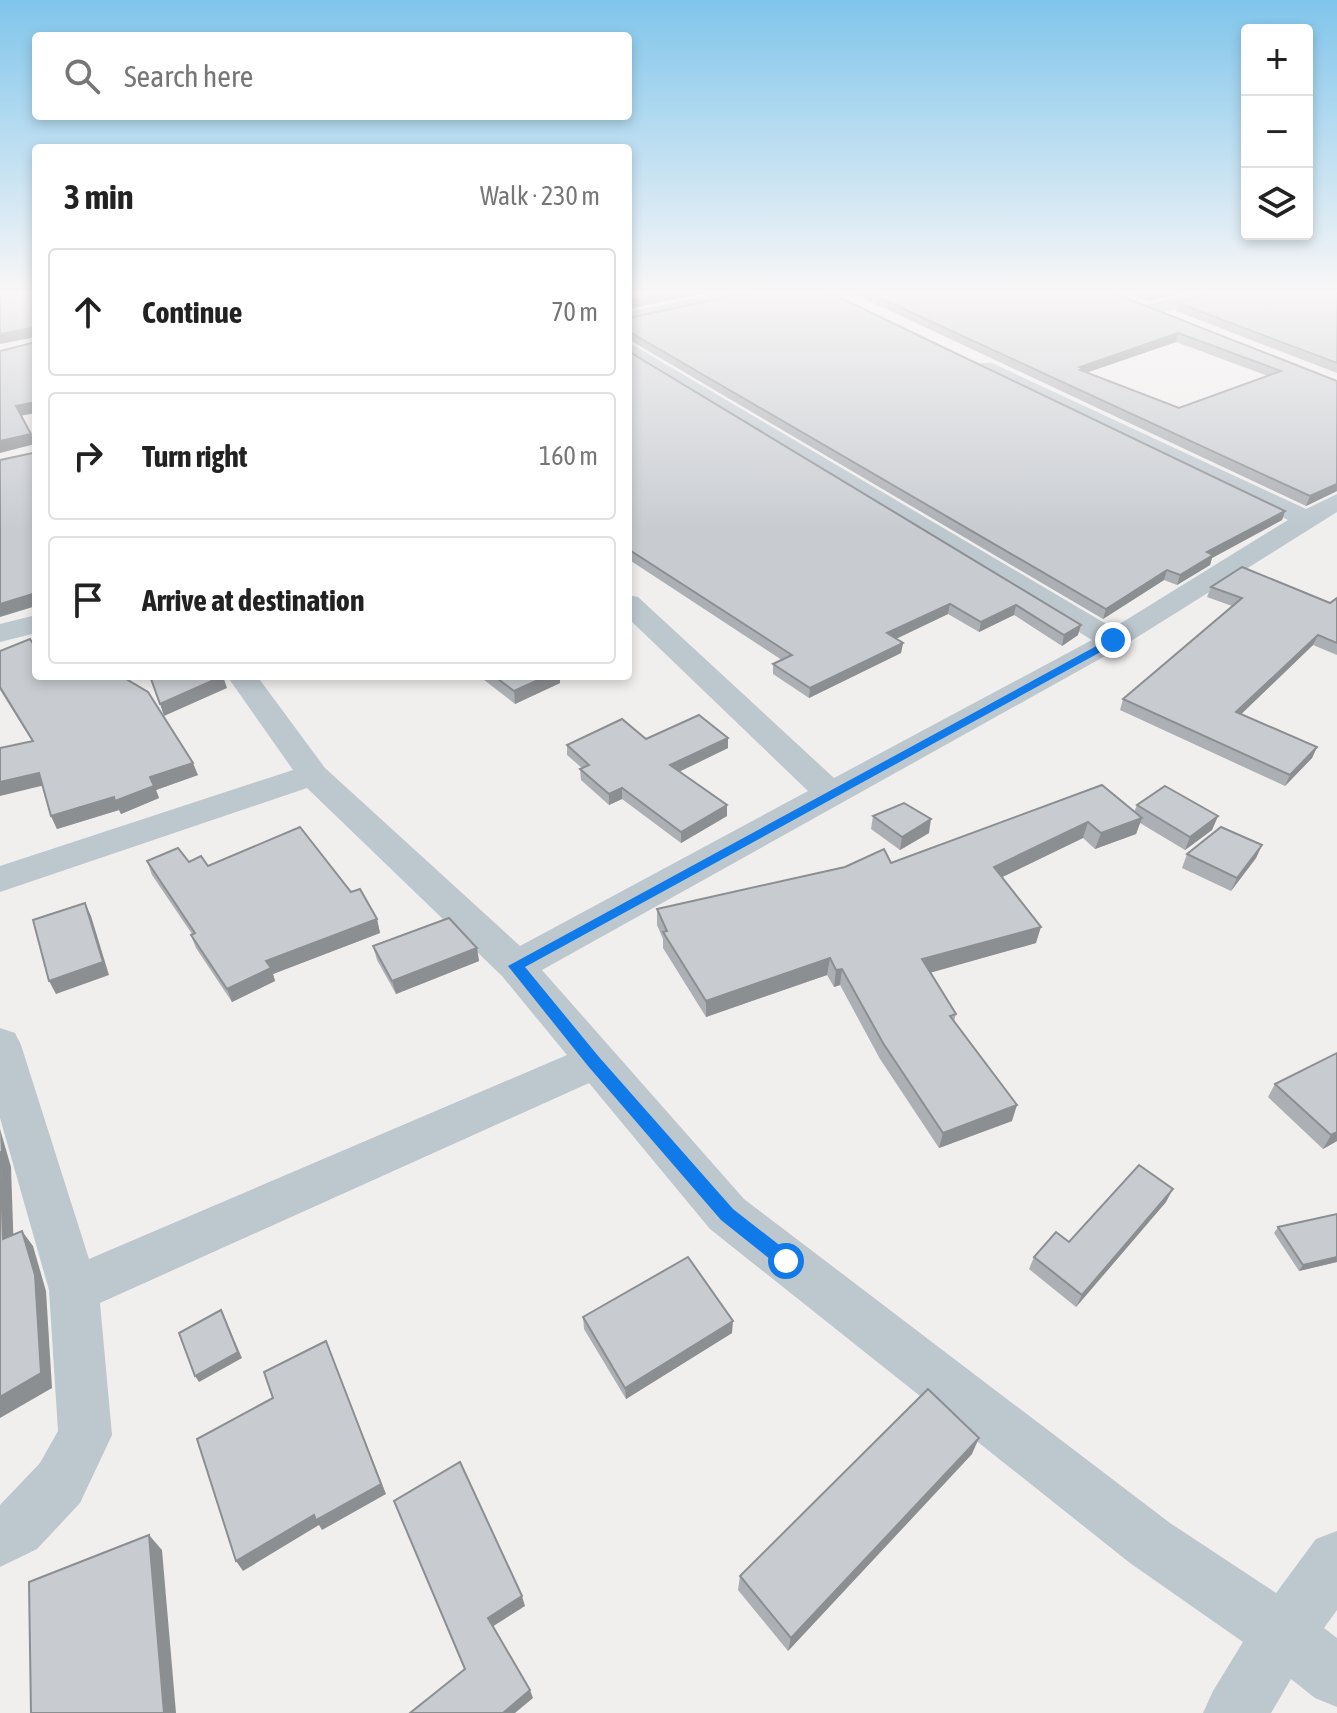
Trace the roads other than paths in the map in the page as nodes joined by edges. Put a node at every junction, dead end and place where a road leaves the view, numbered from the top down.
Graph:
1 (666, 371) edge
2 (993, 371) edge
3 (1337, 501) edge
4 (1306, 519) junction
5 (632, 607) edge
6 (32, 625) edge
7 (0, 633) edge
8 (1113, 640) junction
9 (245, 680) edge
10 (313, 775) junction
11 (830, 793) junction
12 (0, 879) edge
13 (516, 966) junction
14 (0, 1045) edge
15 (593, 1062) junction
16 (74, 1290) junction
17 (0, 1538) edge
18 (1337, 1560) edge
19 (1283, 1634) junction
20 (1337, 1676) edge
21 (1235, 1713) edge

1 - 8 street
2 - 4 street
3 - 4 street
4 - 8 street
5 - 11 street
6 - 7 street
8 - 11 street
9 - 10 street
10 - 12 street
10 - 13 street
11 - 13 street
13 - 15 street
14 - 16 street
15 - 16 street
15 - 19 street
16 - 17 street
18 - 19 street
19 - 20 street
19 - 21 street

